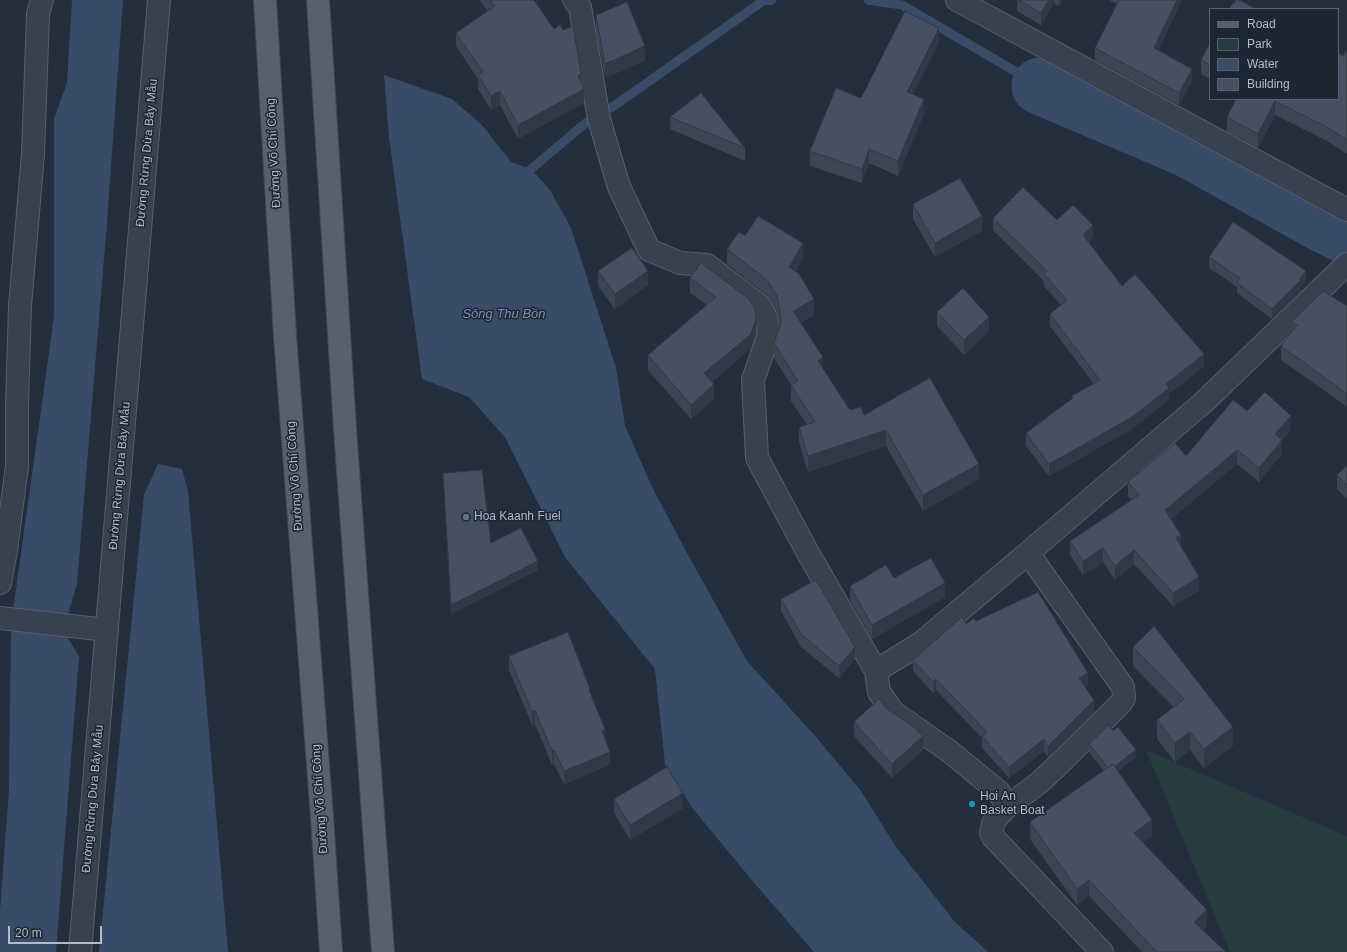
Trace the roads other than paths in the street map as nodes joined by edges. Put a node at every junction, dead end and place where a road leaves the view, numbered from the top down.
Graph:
1 (42, 0) edge
2 (159, 0) edge
3 (265, 0) edge
4 (318, 0) edge
5 (574, 0) edge
6 (957, 0) edge
7 (1347, 210) edge
8 (1347, 264) edge
9 (1028, 553) junction
10 (0, 583) edge
11 (6, 619) edge
12 (98, 629) junction
13 (876, 671) junction
14 (1007, 807) junction
15 (80, 952) edge
16 (331, 952) edge
17 (383, 952) edge
18 (1102, 952) edge

1 - 10 street
2 - 12 street, Đường Rừng Dừa Bảy Mẫu
3 - 16 main road, Đường Võ Chí Công
4 - 17 main road
5 - 13 street
6 - 7 street
8 - 9 street
9 - 13 street
9 - 14 street
11 - 12 street
12 - 15 street, Đường Rừng Dừa Bảy Mẫu
13 - 14 street
14 - 18 street

